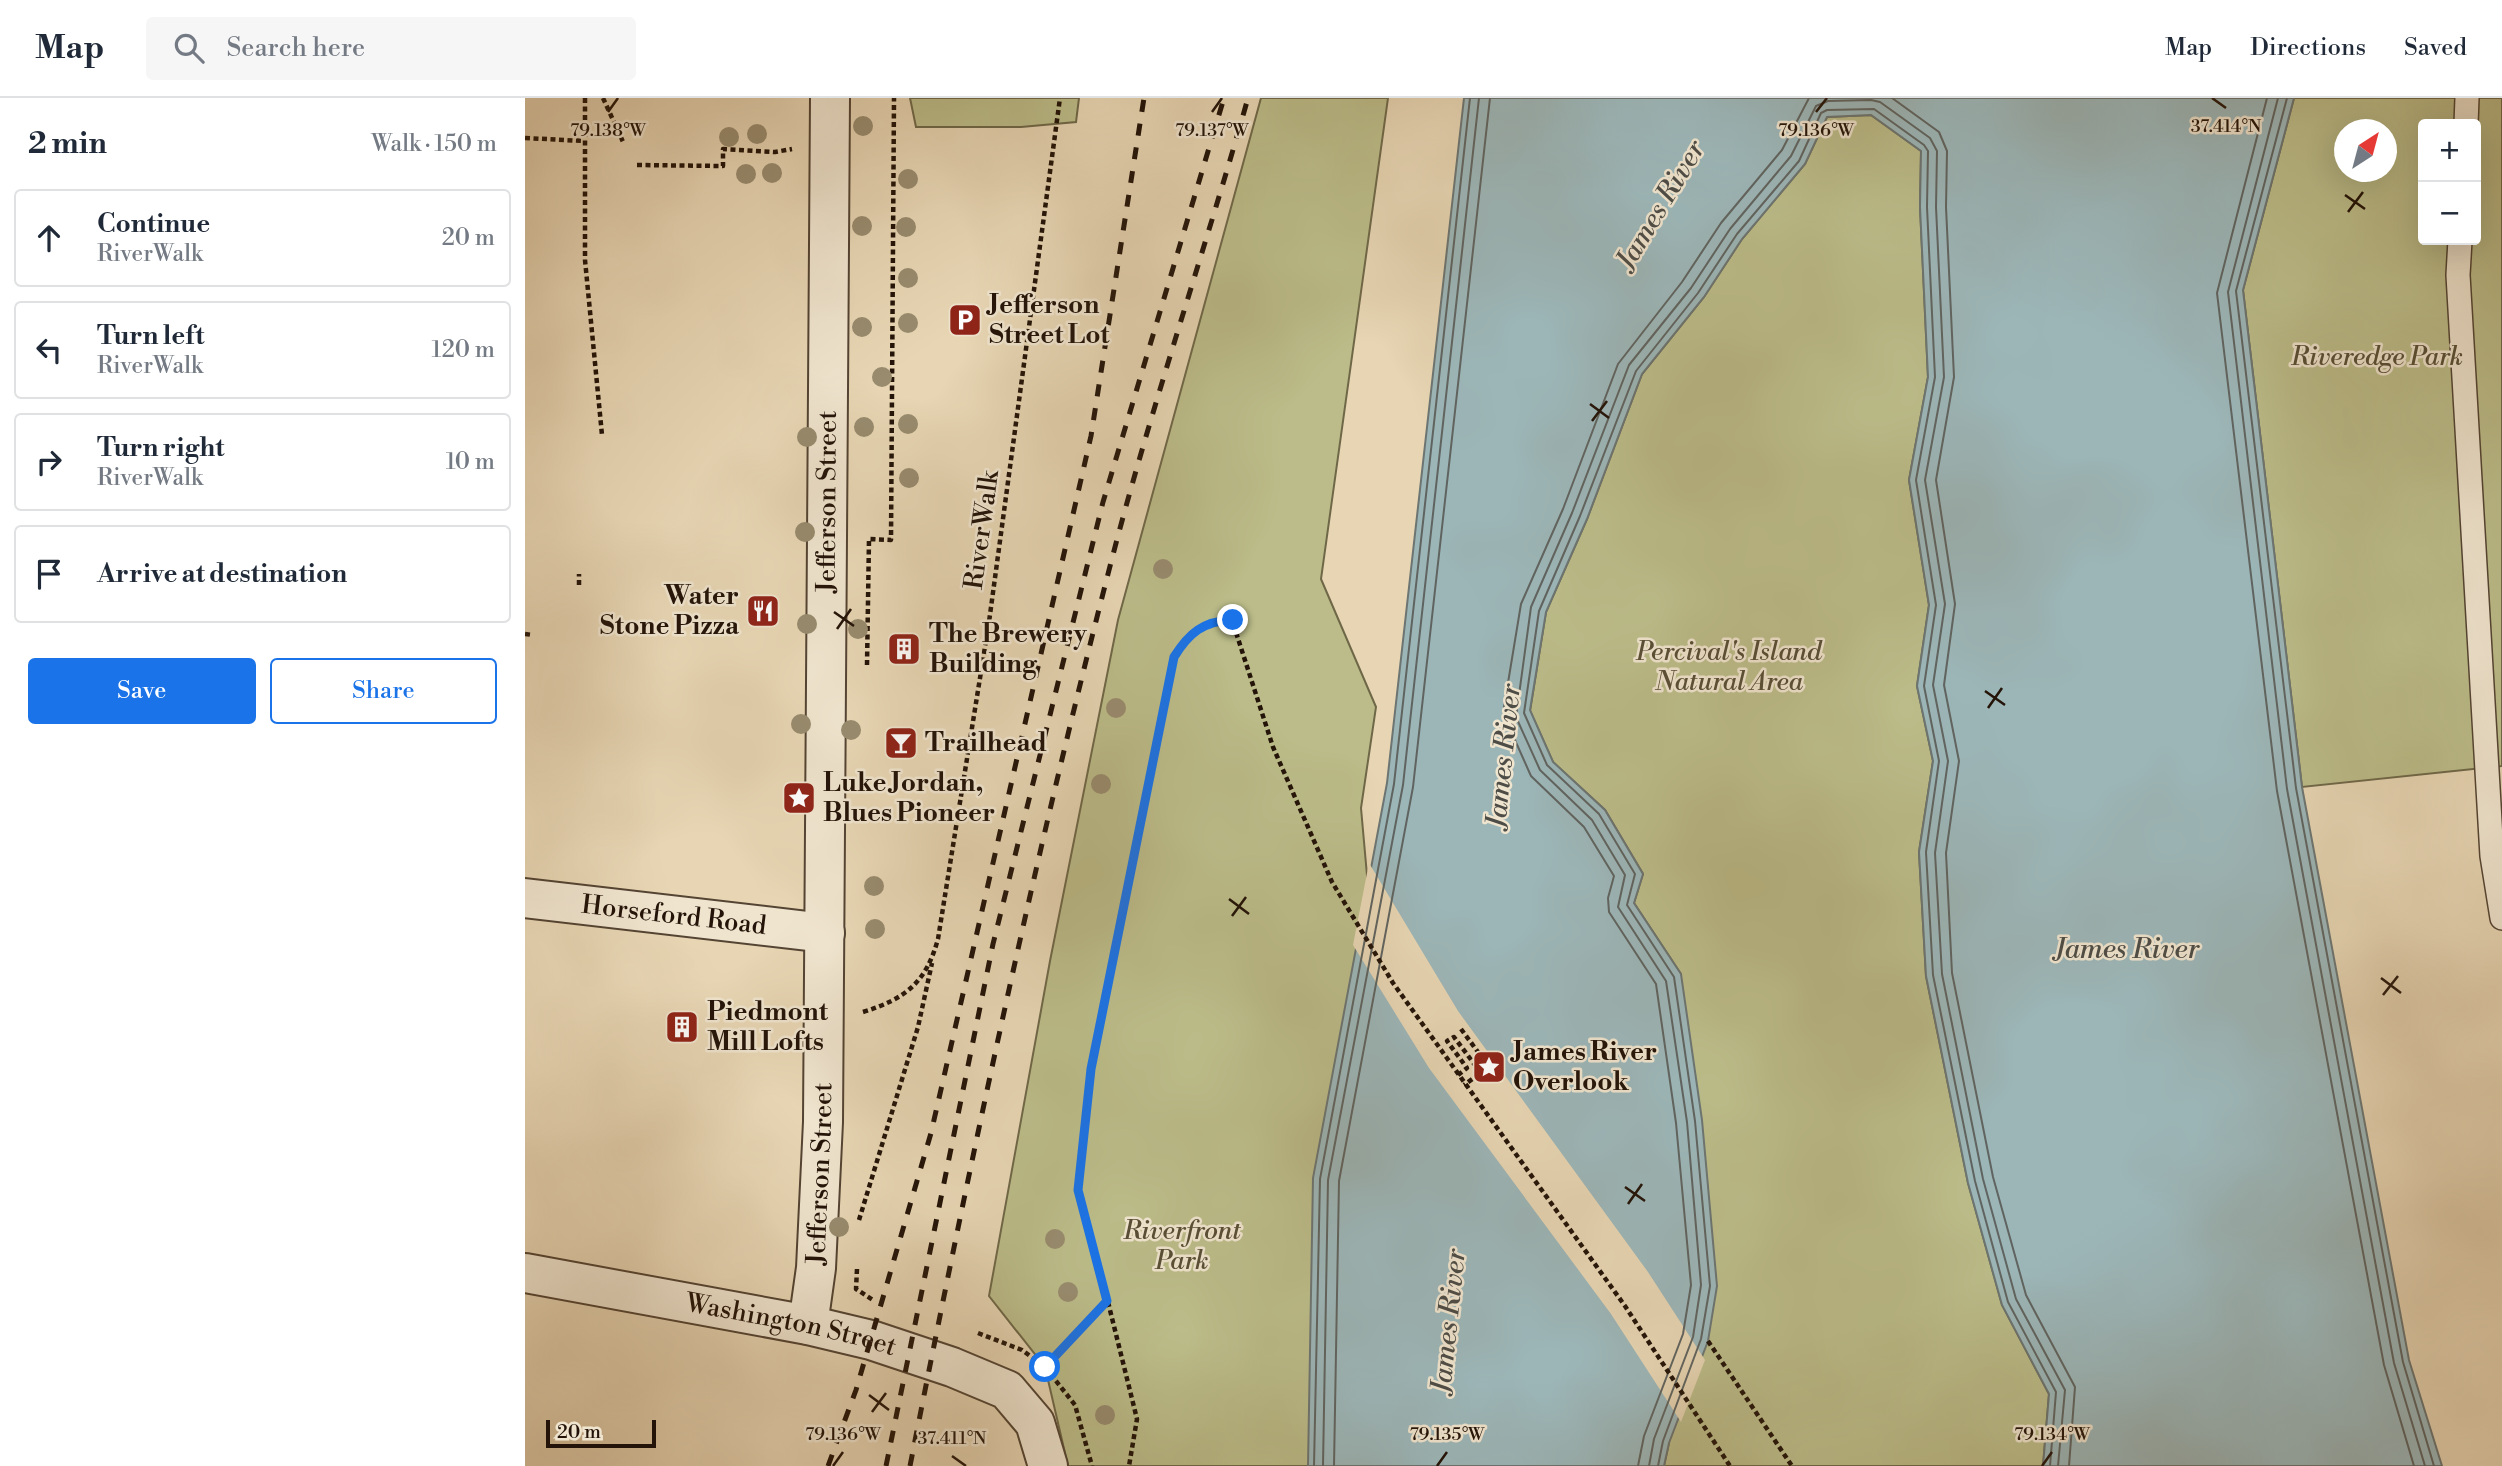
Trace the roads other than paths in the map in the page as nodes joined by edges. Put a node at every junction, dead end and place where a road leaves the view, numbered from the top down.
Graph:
1 (830, 98) edge
2 (2467, 98) edge
3 (2466, 119) edge
4 (2460, 245) edge
5 (525, 898) edge
6 (2502, 918) edge
7 (825, 933) junction
8 (525, 1273) edge
9 (808, 1325) junction
10 (1048, 1466) edge

1 - 7 street, Jefferson Street
2 - 3 lane
4 - 6 lane
5 - 7 street, Horseford Road
7 - 9 street, Jefferson Street
8 - 9 street, Washington Street
9 - 10 street, Washington Street

